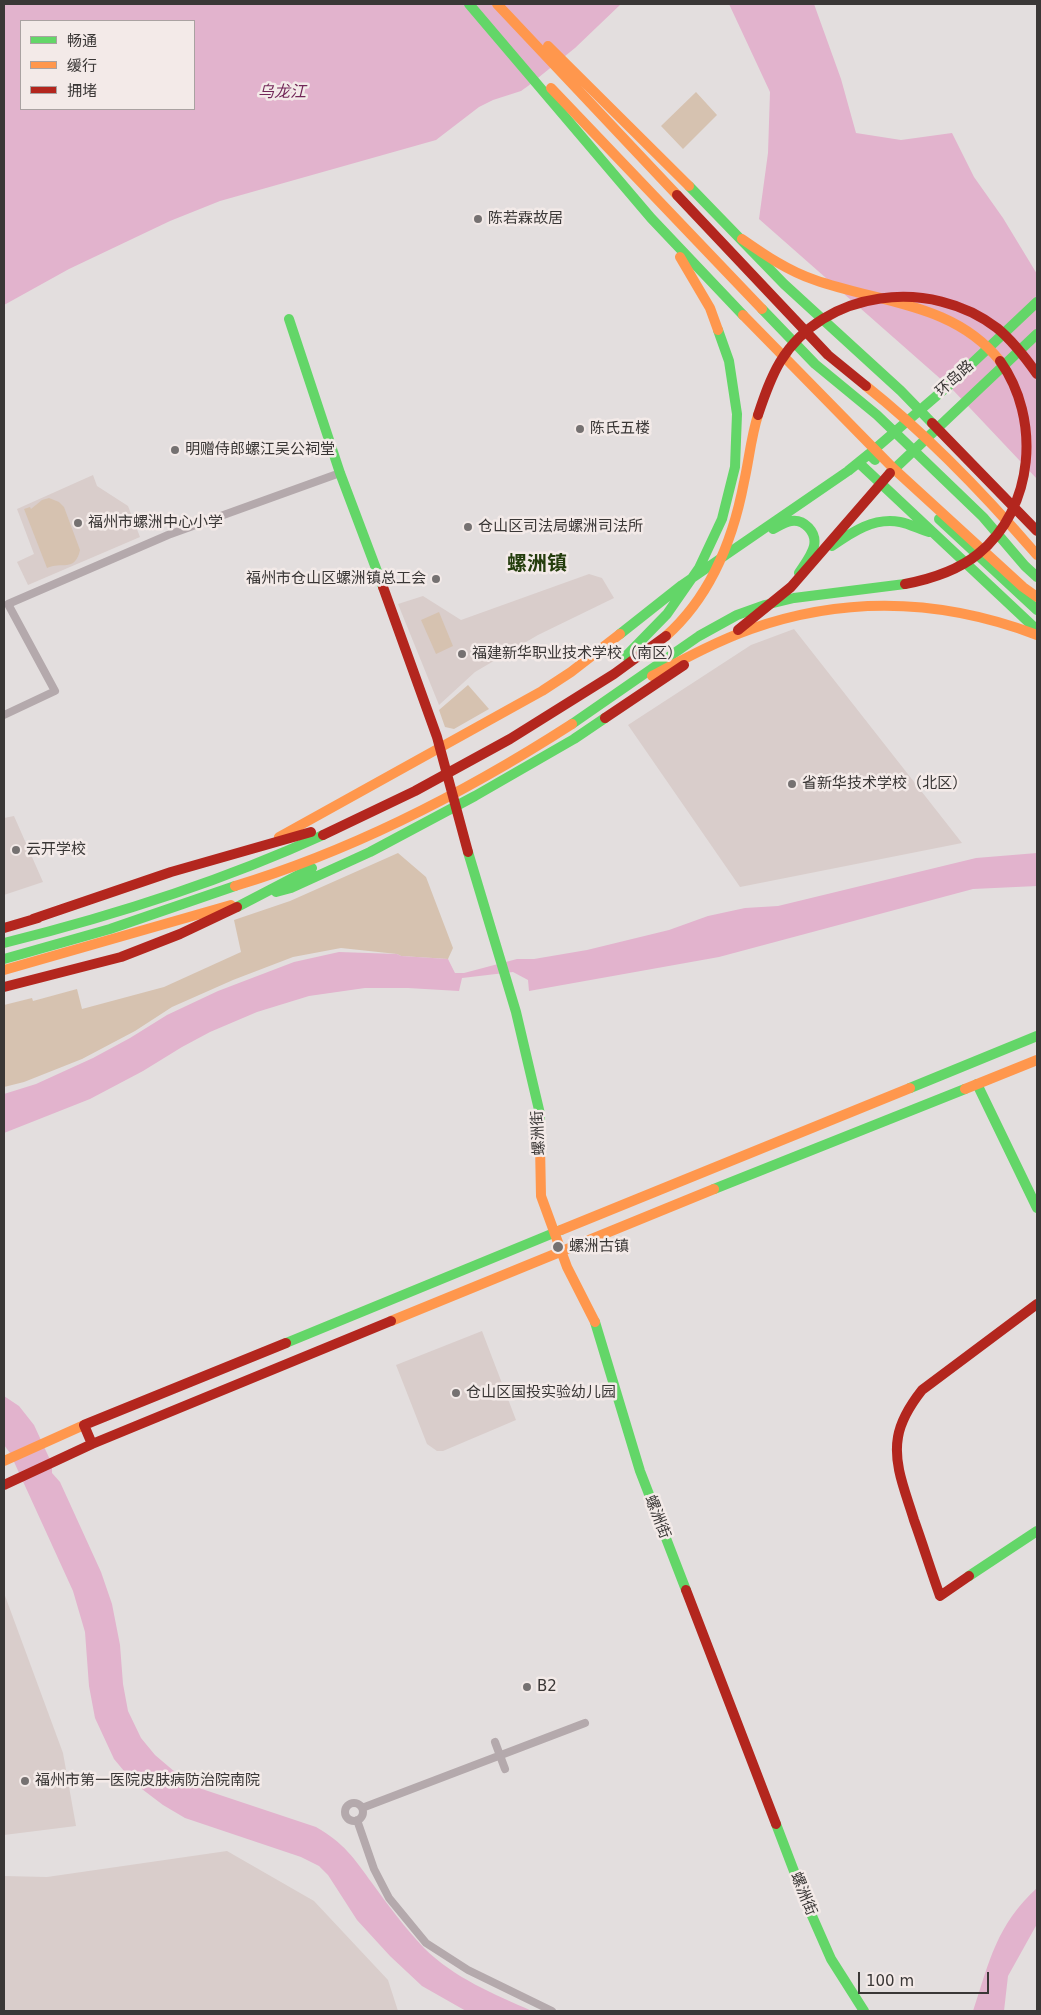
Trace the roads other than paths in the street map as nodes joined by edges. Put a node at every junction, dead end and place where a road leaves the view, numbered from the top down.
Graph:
1 (470, 4) edge
2 (497, 4) edge
3 (502, 4) edge
4 (651, 218) junction
5 (742, 239) junction
6 (1037, 302) edge
7 (289, 319) dead end
8 (1037, 334) edge
9 (1037, 374) edge
10 (869, 454) junction
11 (859, 463) junction
12 (340, 473) junction
13 (890, 473) junction
14 (880, 484) junction
15 (1037, 531) edge
16 (932, 533) junction
17 (736, 548) junction
18 (824, 550) junction
19 (1037, 555) edge
20 (1037, 577) edge
21 (791, 587) junction
22 (1037, 598) edge
23 (1037, 610) edge
24 (1037, 630) edge
25 (1037, 635) edge
26 (618, 694) junction
27 (557, 709) junction
28 (4, 715) edge
29 (440, 748) junction
30 (455, 807) junction
31 (345, 823) junction
32 (358, 838) junction
33 (33, 919) junction
34 (4, 928) edge
35 (4, 944) edge
36 (4, 959) edge
37 (4, 970) edge
38 (4, 987) edge
39 (1037, 1036) edge
40 (1037, 1060) edge
41 (977, 1084) junction
42 (1037, 1208) edge
43 (554, 1232) junction
44 (560, 1252) junction
45 (1037, 1304) edge
46 (84, 1425) junction
47 (92, 1444) junction
48 (4, 1461) edge
49 (5, 1484) edge
50 (1037, 1531) edge
51 (585, 1723) dead end
52 (495, 1742) dead end
53 (500, 1756) junction
54 (505, 1769) dead end
55 (362, 1808) junction
56 (357, 1820) junction
57 (552, 2011) edge
58 (864, 2011) edge

1 - 4 main road
1 - 20 main road
2 - 19 main road
3 - 5 main road
4 - 22 main road
4 - 27 main road
5 - 15 main road
5 - 26 main road
6 - 10 main road, 环岛路
7 - 12 main road, 螺洲街
8 - 13 main road, 环岛路
9 - 27 main road
10 - 11 main road, 环岛路
10 - 13 main road
11 - 14 main road
11 - 17 main road, 环岛路
12 - 28 street
12 - 29 main road, 螺洲街
13 - 14 main road, 环岛路
13 - 23 main road
14 - 16 main road
14 - 18 main road, 环岛路
16 - 18 main road
16 - 24 main road
17 - 21 main road
17 - 29 main road
18 - 21 main road, 环岛路
21 - 30 main road
25 - 26 main road
26 - 32 main road
27 - 31 main road
29 - 30 main road, 螺洲街
29 - 33 main road
30 - 37 main road
30 - 43 main road, 螺洲街
31 - 33 main road
31 - 35 main road
32 - 36 main road
32 - 38 main road
33 - 34 main road
39 - 43 main road
40 - 41 main road
41 - 42 main road
41 - 44 main road
43 - 44 main road, 螺洲街
43 - 46 main road
44 - 47 main road
44 - 58 main road, 螺洲街
45 - 50 main road
46 - 47 main road
46 - 48 main road
47 - 49 main road
51 - 53 street
52 - 53 street
53 - 54 street
53 - 55 street
55 - 56 street
55 - 56 street
56 - 57 street

